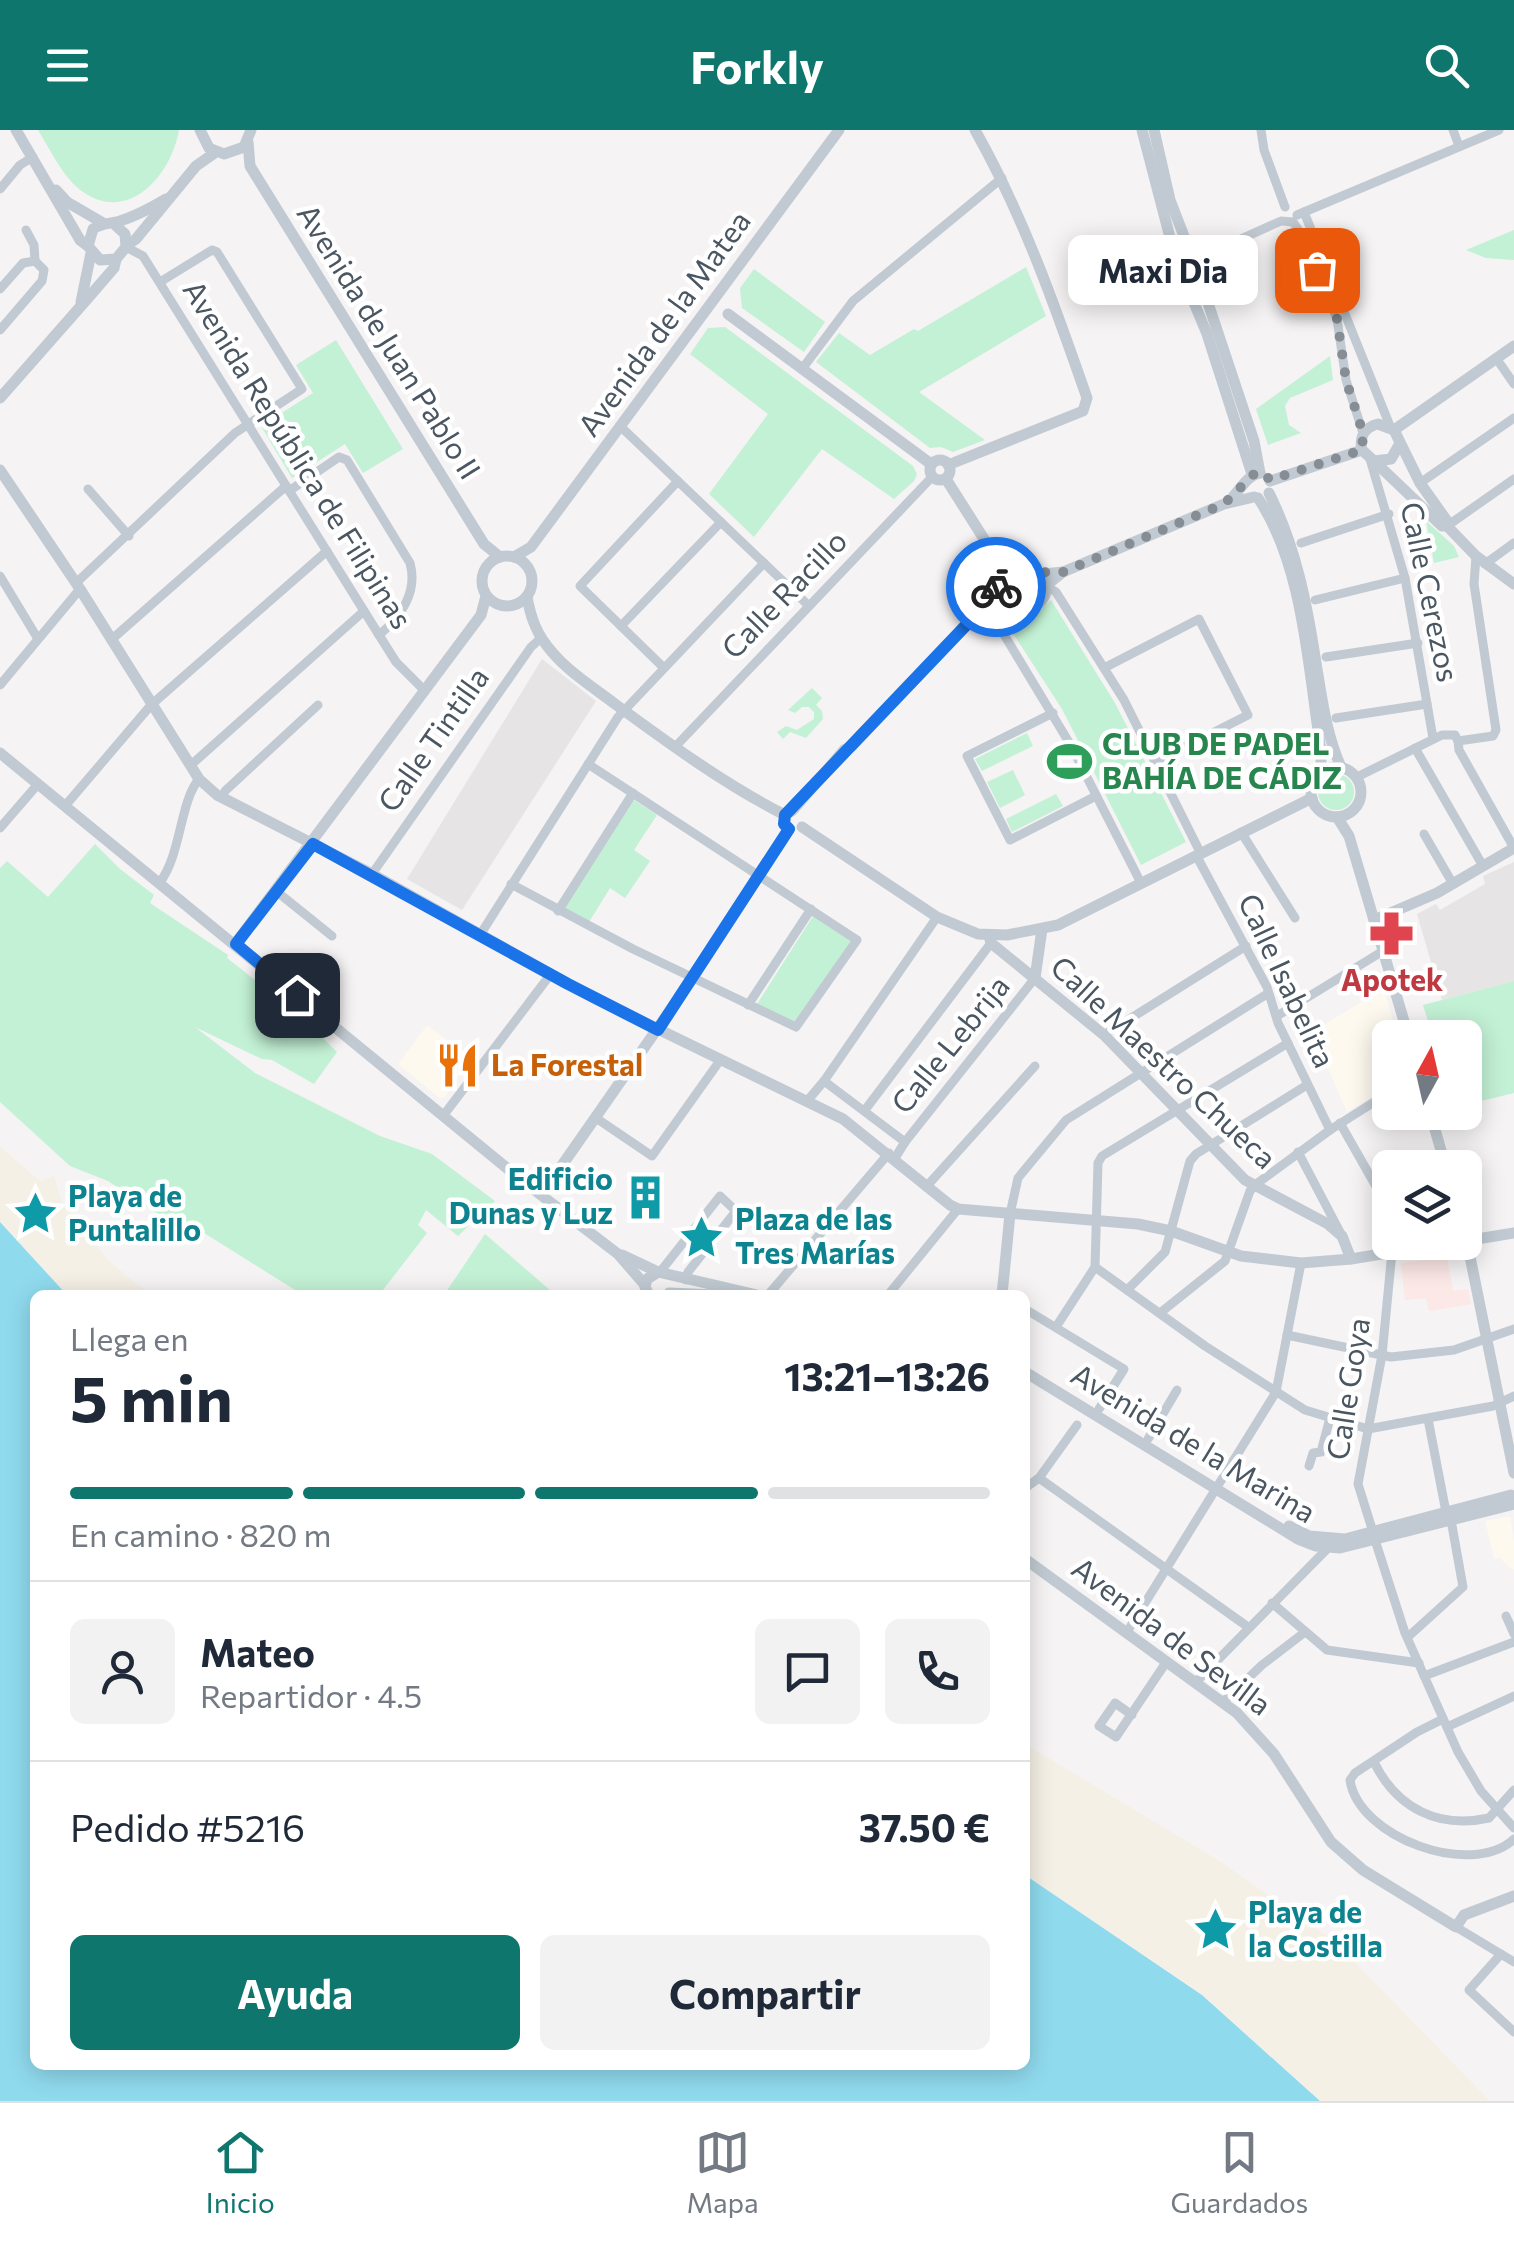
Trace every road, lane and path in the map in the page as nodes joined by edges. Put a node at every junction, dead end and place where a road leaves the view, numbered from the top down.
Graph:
1 (16, 130) edge
2 (840, 130) edge
3 (975, 130) edge
4 (1142, 130) edge
5 (1154, 130) edge
6 (1261, 130) edge
7 (1452, 130) edge
8 (1499, 130) edge
9 (202, 136) edge
10 (250, 136) edge
11 (1460, 146) junction
12 (216, 152) junction
13 (232, 153) junction
14 (33, 157) junction
15 (196, 166) junction
16 (250, 166) junction
17 (1002, 178) junction
18 (46, 179) junction
19 (0, 189) edge
20 (166, 199) junction
21 (1285, 207) junction
22 (1298, 216) junction
23 (1281, 222) junction
24 (108, 223) junction
25 (26, 230) dead end
26 (1186, 244) junction
27 (126, 246) junction
28 (90, 249) junction
29 (1173, 250) junction
30 (1203, 256) junction
31 (116, 259) junction
32 (35, 261) junction
33 (1199, 276) junction
34 (1185, 280) junction
35 (160, 282) junction
36 (0, 289) edge
37 (720, 291) junction
38 (80, 304) junction
39 (704, 313) junction
40 (728, 314) junction
41 (0, 330) edge
42 (1514, 346) edge
43 (1360, 352) junction
44 (1342, 355) junction
45 (1496, 358) junction
46 (802, 369) junction
47 (1514, 384) edge
48 (0, 398) edge
49 (1514, 418) edge
50 (248, 424) junction
51 (620, 426) junction
52 (1392, 428) junction
53 (1363, 433) junction
54 (1399, 445) junction
55 (1369, 456) junction
56 (948, 465) junction
57 (0, 470) edge
58 (931, 471) junction
59 (946, 479) junction
60 (1514, 480) edge
61 (678, 481) junction
62 (1420, 482) junction
63 (1258, 486) junction
64 (287, 488) junction
65 (88, 489) dead end
66 (1389, 514) junction
67 (721, 522) junction
68 (1447, 526) junction
69 (129, 536) junction
70 (1301, 542) dead end
71 (1514, 543) edge
72 (484, 544) junction
73 (531, 547) junction
74 (327, 551) junction
75 (500, 557) junction
76 (514, 557) junction
77 (1480, 560) junction
78 (998, 562) junction
79 (764, 563) junction
80 (527, 566) junction
81 (486, 567) junction
82 (1015, 571) junction
83 (0, 576) edge
84 (1406, 578) junction
85 (1000, 582) junction
86 (1046, 582) junction
87 (78, 586) junction
88 (1513, 588) edge
89 (486, 596) junction
90 (527, 597) junction
91 (992, 598) junction
92 (1315, 600) dead end
93 (504, 606) junction
94 (809, 606) junction
95 (364, 611) junction
96 (999, 612) junction
97 (480, 615) junction
98 (972, 618) junction
99 (532, 622) junction
100 (621, 626) junction
101 (379, 635) junction
102 (541, 638) junction
103 (38, 639) junction
104 (111, 640) junction
105 (1418, 643) junction
106 (1326, 658) dead end
107 (664, 668) junction
108 (1104, 668) junction
109 (0, 684) edge
110 (426, 691) junction
111 (152, 704) junction
112 (1427, 704) junction
113 (318, 705) dead end
114 (624, 710) junction
115 (1054, 713) junction
116 (1336, 718) dead end
117 (1433, 738) junction
118 (1458, 742) junction
119 (675, 747) junction
120 (1415, 748) junction
121 (0, 753) edge
122 (1155, 762) junction
123 (588, 764) junction
124 (1341, 767) junction
125 (196, 772) junction
126 (1322, 772) junction
127 (1357, 777) junction
128 (38, 784) junction
129 (632, 793) junction
130 (1096, 796) junction
131 (228, 797) junction
132 (1312, 798) junction
133 (194, 799) junction
134 (64, 806) junction
135 (793, 812) junction
136 (1352, 812) junction
137 (1337, 817) junction
138 (0, 828) edge
139 (795, 828) junction
140 (1241, 832) junction
141 (1424, 834) dead end
142 (1350, 836) junction
143 (313, 844) junction
144 (1514, 848) edge
145 (1198, 854) junction
146 (1483, 866) junction
147 (372, 874) junction
148 (759, 874) junction
149 (160, 882) junction
150 (1141, 882) junction
151 (511, 884) junction
152 (1454, 884) junction
153 (276, 891) junction
154 (811, 909) junction
155 (558, 911) junction
156 (938, 917) junction
157 (1295, 918) dead end
158 (1374, 920) junction
159 (1042, 929) junction
160 (480, 935) junction
161 (332, 936) dead end
162 (990, 939) junction
163 (236, 944) junction
164 (1246, 946) junction
165 (1383, 952) junction
166 (550, 974) junction
167 (1036, 978) junction
168 (692, 980) junction
169 (1267, 994) junction
170 (748, 1006) junction
171 (1277, 1016) junction
172 (1404, 1020) edge
173 (658, 1030) junction
174 (1104, 1035) junction
175 (1288, 1043) junction
176 (721, 1059) junction
177 (1036, 1066) dead end
178 (1141, 1072) junction
179 (824, 1081) junction
180 (1307, 1085) junction
181 (808, 1100) junction
182 (1372, 1104) edge
183 (864, 1110) junction
184 (1176, 1110) junction
185 (444, 1116) junction
186 (596, 1118) junction
187 (1340, 1124) junction
188 (1330, 1130) junction
189 (905, 1142) junction
190 (1208, 1144) junction
191 (1298, 1152) junction
192 (892, 1156) junction
193 (1372, 1180) edge
194 (926, 1186) junction
195 (1255, 1186) junction
196 (542, 1194) junction
197 (958, 1210) junction
198 (1010, 1214) junction
199 (1096, 1221) junction
200 (1171, 1231) junction
201 (1514, 1233) edge
202 (1342, 1236) junction
203 (1482, 1237) edge
204 (1229, 1252) junction
205 (618, 1254) junction
206 (1372, 1255) edge
207 (1350, 1259) junction
208 (1391, 1260) edge
209 (1468, 1260) edge
210 (1301, 1262) junction
211 (1095, 1268) junction
212 (662, 1274) junction
213 (686, 1280) junction
214 (644, 1290) edge
215 (670, 1290) edge
216 (733, 1290) edge
217 (772, 1290) edge
218 (892, 1290) edge
219 (1002, 1290) edge
220 (1128, 1290) junction
221 (1030, 1311) edge
222 (1160, 1314) junction
223 (1056, 1327) junction
224 (1514, 1329) edge
225 (1287, 1336) junction
226 (1488, 1337) junction
227 (1382, 1355) junction
228 (1030, 1366) edge
229 (1030, 1375) edge
230 (1178, 1390) dead end
231 (1276, 1392) junction
232 (1514, 1396) edge
233 (1500, 1403) junction
234 (1099, 1409) junction
235 (1330, 1418) junction
236 (1428, 1418) junction
237 (1077, 1424) dead end
238 (1368, 1428) junction
239 (1148, 1439) junction
240 (1511, 1440) edge
241 (1309, 1466) dead end
242 (1514, 1473) edge
243 (1039, 1478) junction
244 (1030, 1484) edge
245 (1219, 1486) junction
246 (1513, 1498) edge
247 (1449, 1516) junction
248 (1374, 1536) junction
249 (1328, 1548) junction
250 (1030, 1563) edge
251 (1167, 1568) junction
252 (1272, 1603) junction
253 (1506, 1616) dead end
254 (1248, 1627) junction
255 (1127, 1632) junction
256 (1305, 1632) junction
257 (1514, 1634) edge
258 (1409, 1636) junction
259 (1514, 1642) edge
260 (1167, 1662) junction
261 (1418, 1663) junction
262 (1424, 1676) junction
263 (1196, 1682) junction
264 (1514, 1696) edge
265 (1223, 1702) junction
266 (1132, 1715) dead end
267 (1445, 1723) junction
268 (1374, 1762) junction
269 (1514, 1790) edge
270 (1498, 1810) junction
271 (1514, 1828) edge
272 (1514, 1839) edge
273 (1514, 1896) edge
274 (1456, 1928) junction
275 (1502, 1954) junction
276 (1514, 1962) edge
277 (1514, 2032) edge

1 - 14 street
2 - 37 street, Avenida de la Matea
3 - 17 street
4 - 29 street
5 - 26 street
6 - 21 street
7 - 11 street
8 - 11 street
9 - 12 street
9 - 15 street
10 - 13 street
10 - 16 street, Avenida de Juan Pablo II
11 - 22 street
12 - 13 street
12 - 15 street
13 - 16 street, Avenida de Juan Pablo II
14 - 18 street
14 - 19 street
15 - 20 street
16 - 72 street, Avenida de Juan Pablo II
17 - 46 street
17 - 56 street
18 - 24 street
18 - 28 street
20 - 24 street
20 - 27 street
21 - 22 street
21 - 23 street
22 - 23 street
22 - 43 street
22 - 44 street
23 - 30 street
24 - 27 street
24 - 28 street
25 - 32 street
26 - 29 street
26 - 30 street
27 - 31 street
27 - 35 street, Avenida República de Filipinas
28 - 31 street
28 - 38 street
29 - 34 street
30 - 33 street
31 - 38 street
32 - 36 street
32 - 41 street
33 - 34 street
33 - 63 street
34 - 63 street
35 - 50 street, Avenida República de Filipinas
35 - 50 street
37 - 39 street, Avenida de la Matea
37 - 40 street
38 - 48 street
39 - 40 street
39 - 51 street, Avenida de la Matea
40 - 46 street
42 - 45 street
43 - 44 street
43 - 52 street
44 - 53 street
45 - 47 street
45 - 52 street
46 - 58 street
49 - 62 street
50 - 64 street, Avenida República de Filipinas
50 - 69 street
51 - 61 street
51 - 73 street, Avenida de la Matea
52 - 53 street
52 - 54 street
53 - 55 street
54 - 55 street
54 - 62 street
55 - 63 street
55 - 66 street, Calle Cerezos
55 - 68 street
56 - 58 street
56 - 59 street
57 - 87 street
58 - 59 street
58 - 94 street, Calle Racillo
59 - 78 street
60 - 68 street
61 - 67 street
61 - 100 street
62 - 68 street
63 - 86 street
63 - 124 street
63 - 126 street
64 - 74 street, Avenida República de Filipinas
64 - 101 street
64 - 104 street
65 - 69 street
66 - 70 street
66 - 84 street, Calle Cerezos
67 - 79 street
67 - 100 street
68 - 77 street
69 - 87 street
71 - 77 street
72 - 75 street, Avenida de Juan Pablo II
72 - 81 street, Avenida de Juan Pablo II
73 - 76 street, Avenida de la Matea
73 - 80 street, Avenida de la Matea
74 - 95 street, Avenida República de Filipinas
74 - 111 street
75 - 76 street
75 - 81 street
76 - 80 street
77 - 88 street
77 - 118 street
78 - 82 street
78 - 85 street
79 - 94 street
79 - 107 street
80 - 90 street
81 - 89 street
82 - 85 street
82 - 86 street
83 - 103 street
84 - 92 street
84 - 105 street, Calle Cerezos
85 - 91 street
86 - 96 street
86 - 108 street, Calle Isabelita
87 - 103 street
87 - 104 street
89 - 93 street
89 - 97 street
90 - 93 street
90 - 99 street
91 - 96 street
91 - 98 street
93 - 97 street
93 - 99 street
94 - 119 street, Calle Racillo
95 - 101 street, Avenida República de Filipinas
95 - 125 street
96 - 98 street
96 - 115 street
97 - 110 street
98 - 135 street
99 - 102 street
100 - 107 street
101 - 110 street, Avenida República de Filipinas
102 - 114 street
102 - 147 street, Calle Tintilla
103 - 109 street
104 - 111 street
105 - 106 street
105 - 112 street, Calle Cerezos
107 - 114 street
108 - 122 street, Calle Isabelita
108 - 122 street
110 - 143 street
111 - 125 street
111 - 134 street
112 - 116 street
112 - 117 street, Calle Cerezos
113 - 131 street
114 - 119 street
114 - 123 street
115 - 130 street
115 - 130 street
117 - 118 street
117 - 120 street
118 - 144 street
119 - 135 street
120 - 127 street
120 - 146 street
121 - 128 street
122 - 145 street, Calle Isabelita
123 - 129 street
123 - 151 street
124 - 126 street
124 - 127 street
125 - 131 street
125 - 133 street
126 - 132 street
127 - 136 street
128 - 134 street
128 - 138 street
129 - 148 street
129 - 155 street
130 - 150 street
131 - 133 street
131 - 143 street
132 - 137 street
132 - 140 street
133 - 149 street
134 - 149 street
135 - 139 street
135 - 139 street
136 - 137 street
136 - 142 street
137 - 142 street
139 - 148 street
139 - 156 street
140 - 145 street
140 - 157 street
141 - 152 street
142 - 158 street
143 - 147 street
143 - 153 street
144 - 146 street
145 - 150 street
145 - 164 street, Calle Isabelita
146 - 152 street
147 - 160 street
148 - 154 street
148 - 168 street
149 - 163 street
150 - 159 street
151 - 155 street
151 - 160 street
152 - 158 street
153 - 161 street
153 - 163 street
154 - 170 street
154 - 170 street
155 - 168 street
156 - 162 street
156 - 179 street
158 - 165 street
159 - 162 street
159 - 167 street
160 - 166 street
162 - 167 street, Calle Maestro Chueca
162 - 183 street
163 - 185 street
164 - 169 street, Calle Isabelita
164 - 174 street
165 - 171 street
165 - 172 street
166 - 173 street
166 - 185 street
167 - 174 street, Calle Maestro Chueca
167 - 189 street, Calle Lebrija
168 - 170 street
168 - 173 street
169 - 171 street, Calle Isabelita
169 - 178 street
171 - 175 street, Calle Isabelita
173 - 176 street
173 - 186 street
174 - 178 street, Calle Maestro Chueca
175 - 180 street, Calle Isabelita
175 - 184 street
176 - 181 street
176 - 186 street
177 - 194 street
178 - 184 street, Calle Maestro Chueca
178 - 198 street
179 - 181 street
179 - 183 street
180 - 188 street, Calle Isabelita
180 - 190 street
181 - 192 street
182 - 187 street
183 - 189 street
184 - 190 street, Calle Maestro Chueca
184 - 199 street
185 - 196 street
186 - 196 street
187 - 188 street
187 - 193 street
188 - 191 street
189 - 192 street, Calle Lebrija
190 - 195 street, Calle Maestro Chueca
190 - 200 street
191 - 195 street
191 - 202 street
192 - 194 street
192 - 217 street, Calle Lebrija
194 - 197 street
195 - 202 street, Calle Maestro Chueca
195 - 204 street
196 - 205 street
197 - 198 street
197 - 218 street
198 - 199 street
198 - 219 street
199 - 200 street
199 - 211 street
200 - 204 street
200 - 220 street
201 - 203 street
202 - 207 street
204 - 210 street
204 - 222 street
205 - 212 street
205 - 214 street
206 - 207 street
207 - 210 street
208 - 227 street, Calle Goya
209 - 226 street
210 - 225 street
211 - 220 street
211 - 223 street
212 - 213 street
212 - 213 street
212 - 214 street
212 - 215 street
213 - 216 street
220 - 222 street
221 - 223 street
222 - 231 street
223 - 234 street
224 - 226 street
225 - 227 street
225 - 231 street
226 - 227 street
226 - 233 street
227 - 238 street, Calle Goya
228 - 234 street, Avenida de la Marina
229 - 245 street, Avenida de la Marina
230 - 239 street
231 - 235 street
231 - 245 street
232 - 233 street
233 - 236 street
233 - 240 street
234 - 239 street, Avenida de la Marina
235 - 238 street
235 - 241 street
236 - 238 street
236 - 247 street
237 - 243 street
238 - 248 street, Calle Goya
239 - 245 street, Avenida de la Marina
240 - 242 street
243 - 244 street
243 - 251 street
245 - 248 street, Avenida de la Marina
245 - 249 street, Avenida de la Marina
245 - 251 street
246 - 247 street, Avenida de la Marina
247 - 248 street, Avenida de la Marina
247 - 258 street
248 - 249 street, Avenida de la Marina
248 - 258 street, Calle Goya
249 - 252 street
250 - 255 street, Avenida de Sevilla
251 - 254 street
251 - 255 street
252 - 254 street
252 - 256 street
253 - 257 street
254 - 263 street
255 - 260 street, Avenida de Sevilla
256 - 261 street
256 - 265 street
258 - 261 street, Calle Goya
259 - 262 street
260 - 263 street, Avenida de Sevilla
260 - 266 street
261 - 262 street, Calle Goya
262 - 267 street, Calle Goya
263 - 265 street, Avenida de Sevilla
264 - 267 street
265 - 274 street, Avenida de Sevilla
267 - 268 street
267 - 270 street, Calle Goya
268 - 270 street
268 - 272 street
269 - 270 street
270 - 271 street, Calle Goya
273 - 274 street
274 - 275 street, Avenida de Sevilla
275 - 276 street, Avenida de Sevilla
275 - 277 street

